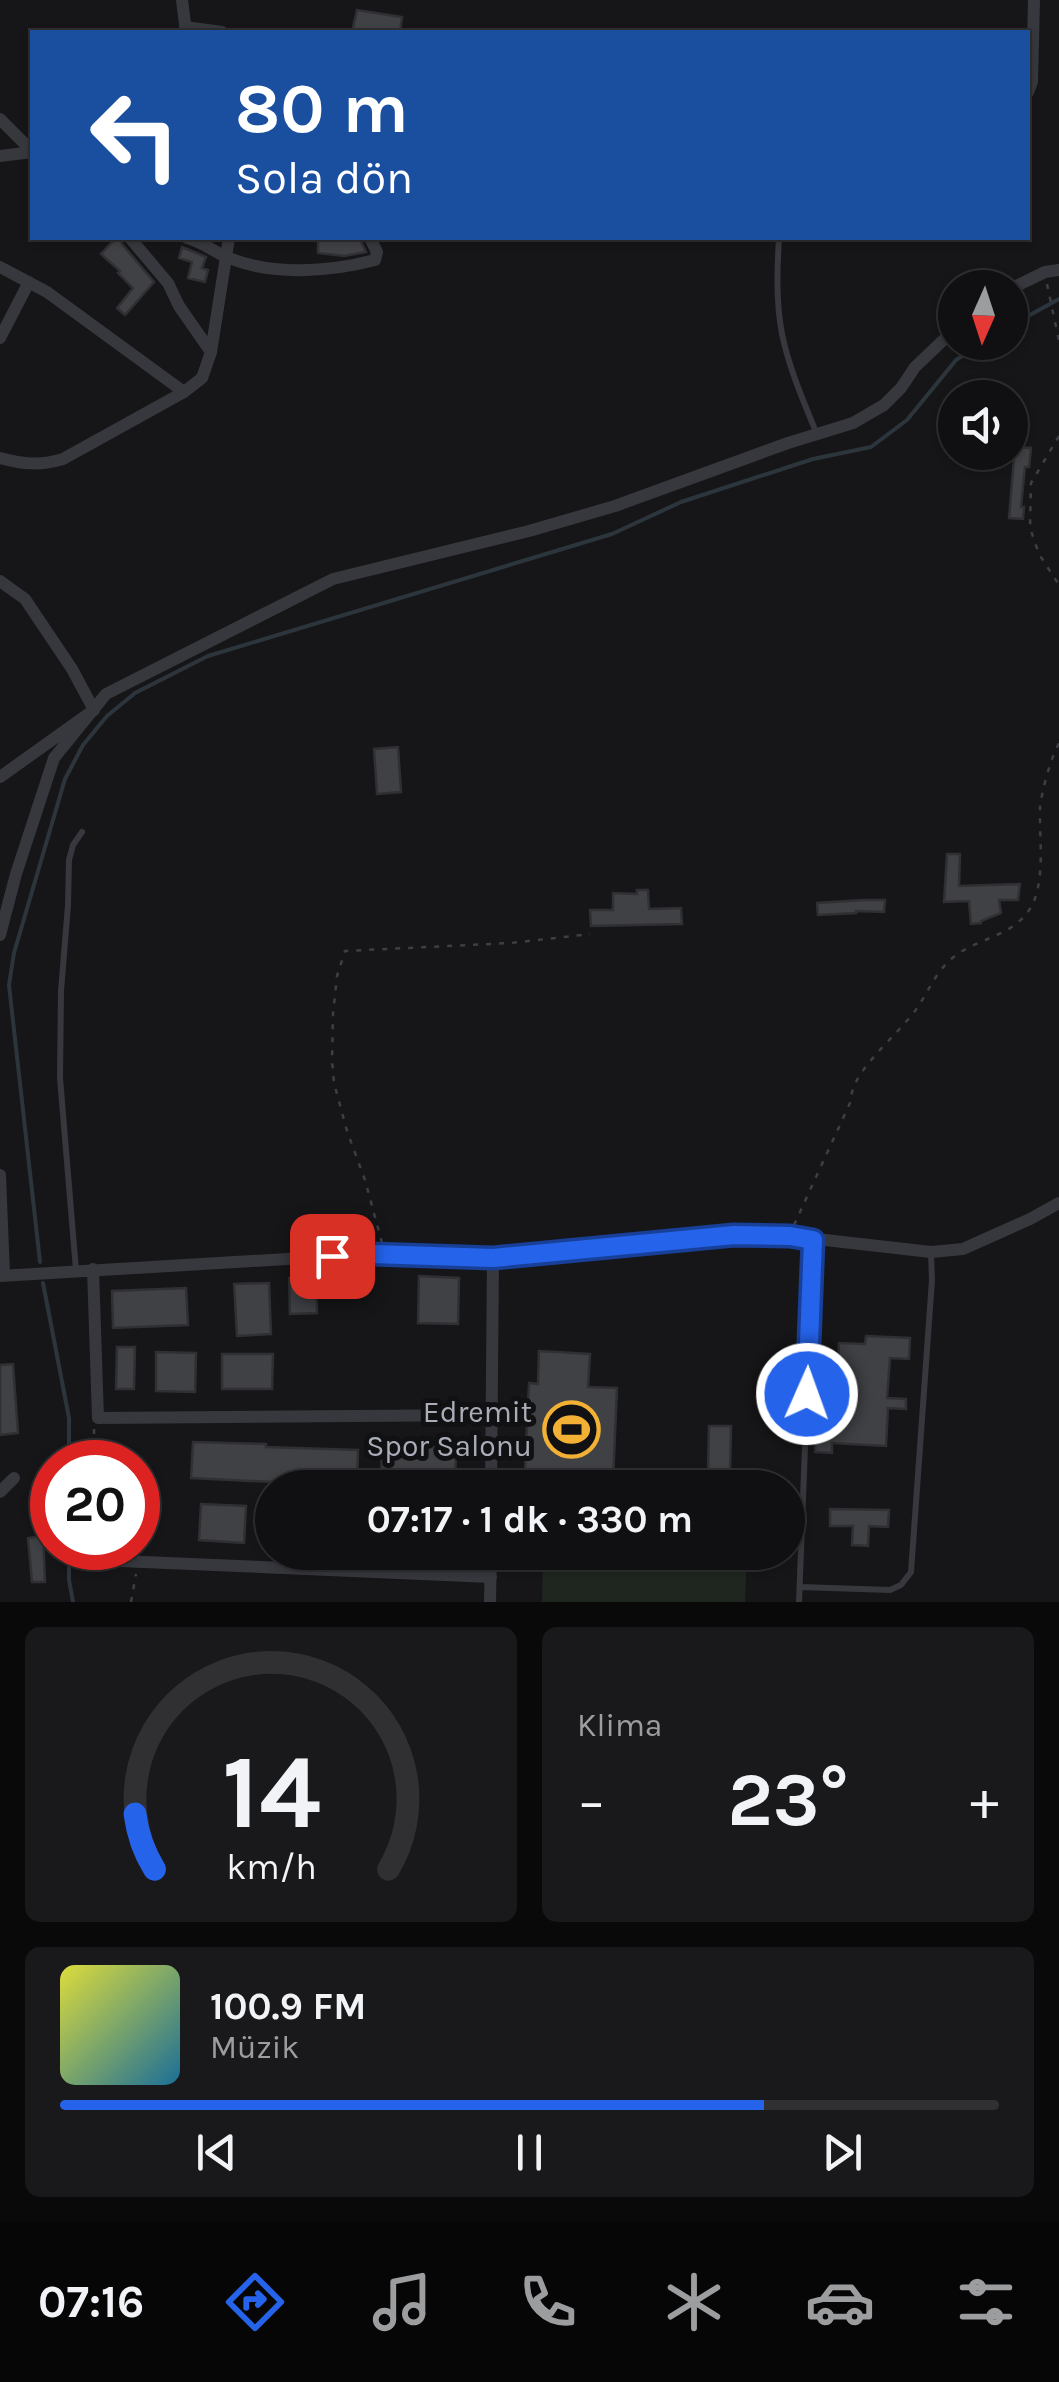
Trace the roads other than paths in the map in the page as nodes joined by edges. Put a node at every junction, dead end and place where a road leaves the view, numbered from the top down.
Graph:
1 (182, 0) edge
2 (1034, 0) edge
3 (185, 30) edge
4 (1030, 87) edge
5 (0, 119) edge
6 (30, 150) edge
7 (30, 152) edge
8 (0, 156) edge
9 (132, 240) edge
10 (199, 240) edge
11 (229, 240) edge
12 (371, 240) edge
13 (779, 240) edge
14 (226, 256) junction
15 (0, 267) edge
16 (1059, 270) edge
17 (1028, 280) edge
18 (28, 282) junction
19 (0, 338) edge
20 (938, 346) edge
21 (211, 352) junction
22 (184, 392) junction
23 (816, 434) junction
24 (0, 458) edge
25 (0, 581) edge
26 (94, 710) junction
27 (0, 778) edge
28 (82, 832) dead end
29 (0, 935) edge
30 (0, 1175) edge
31 (1059, 1202) edge
32 (813, 1240) junction
33 (931, 1252) junction
34 (493, 1258) junction
35 (94, 1269) junction
36 (76, 1270) junction
37 (2, 1276) edge
38 (492, 1415) junction
39 (491, 1470) edge
40 (14, 1478) dead end
41 (0, 1492) edge
42 (160, 1563) edge
43 (490, 1570) edge
44 (490, 1577) junction
45 (800, 1587) junction
46 (490, 1602) edge
47 (799, 1602) edge

1 - 3 street
2 - 4 street
5 - 6 street
7 - 8 street
9 - 21 street
10 - 14 street
11 - 14 street
12 - 14 street
13 - 23 lane
14 - 21 street
15 - 18 street
16 - 17 street
18 - 19 street
18 - 22 street
20 - 23 street
21 - 22 street
22 - 24 street
23 - 26 street
25 - 26 street
26 - 27 street
26 - 29 street
28 - 36 lane
30 - 37 street
31 - 33 street
32 - 33 street
32 - 34 street
32 - 45 lane
33 - 45 lane
34 - 35 street
34 - 38 street
35 - 36 street
35 - 38 street
36 - 37 street
38 - 39 street
40 - 41 street
42 - 44 street
43 - 44 street
44 - 46 street
45 - 47 lane

